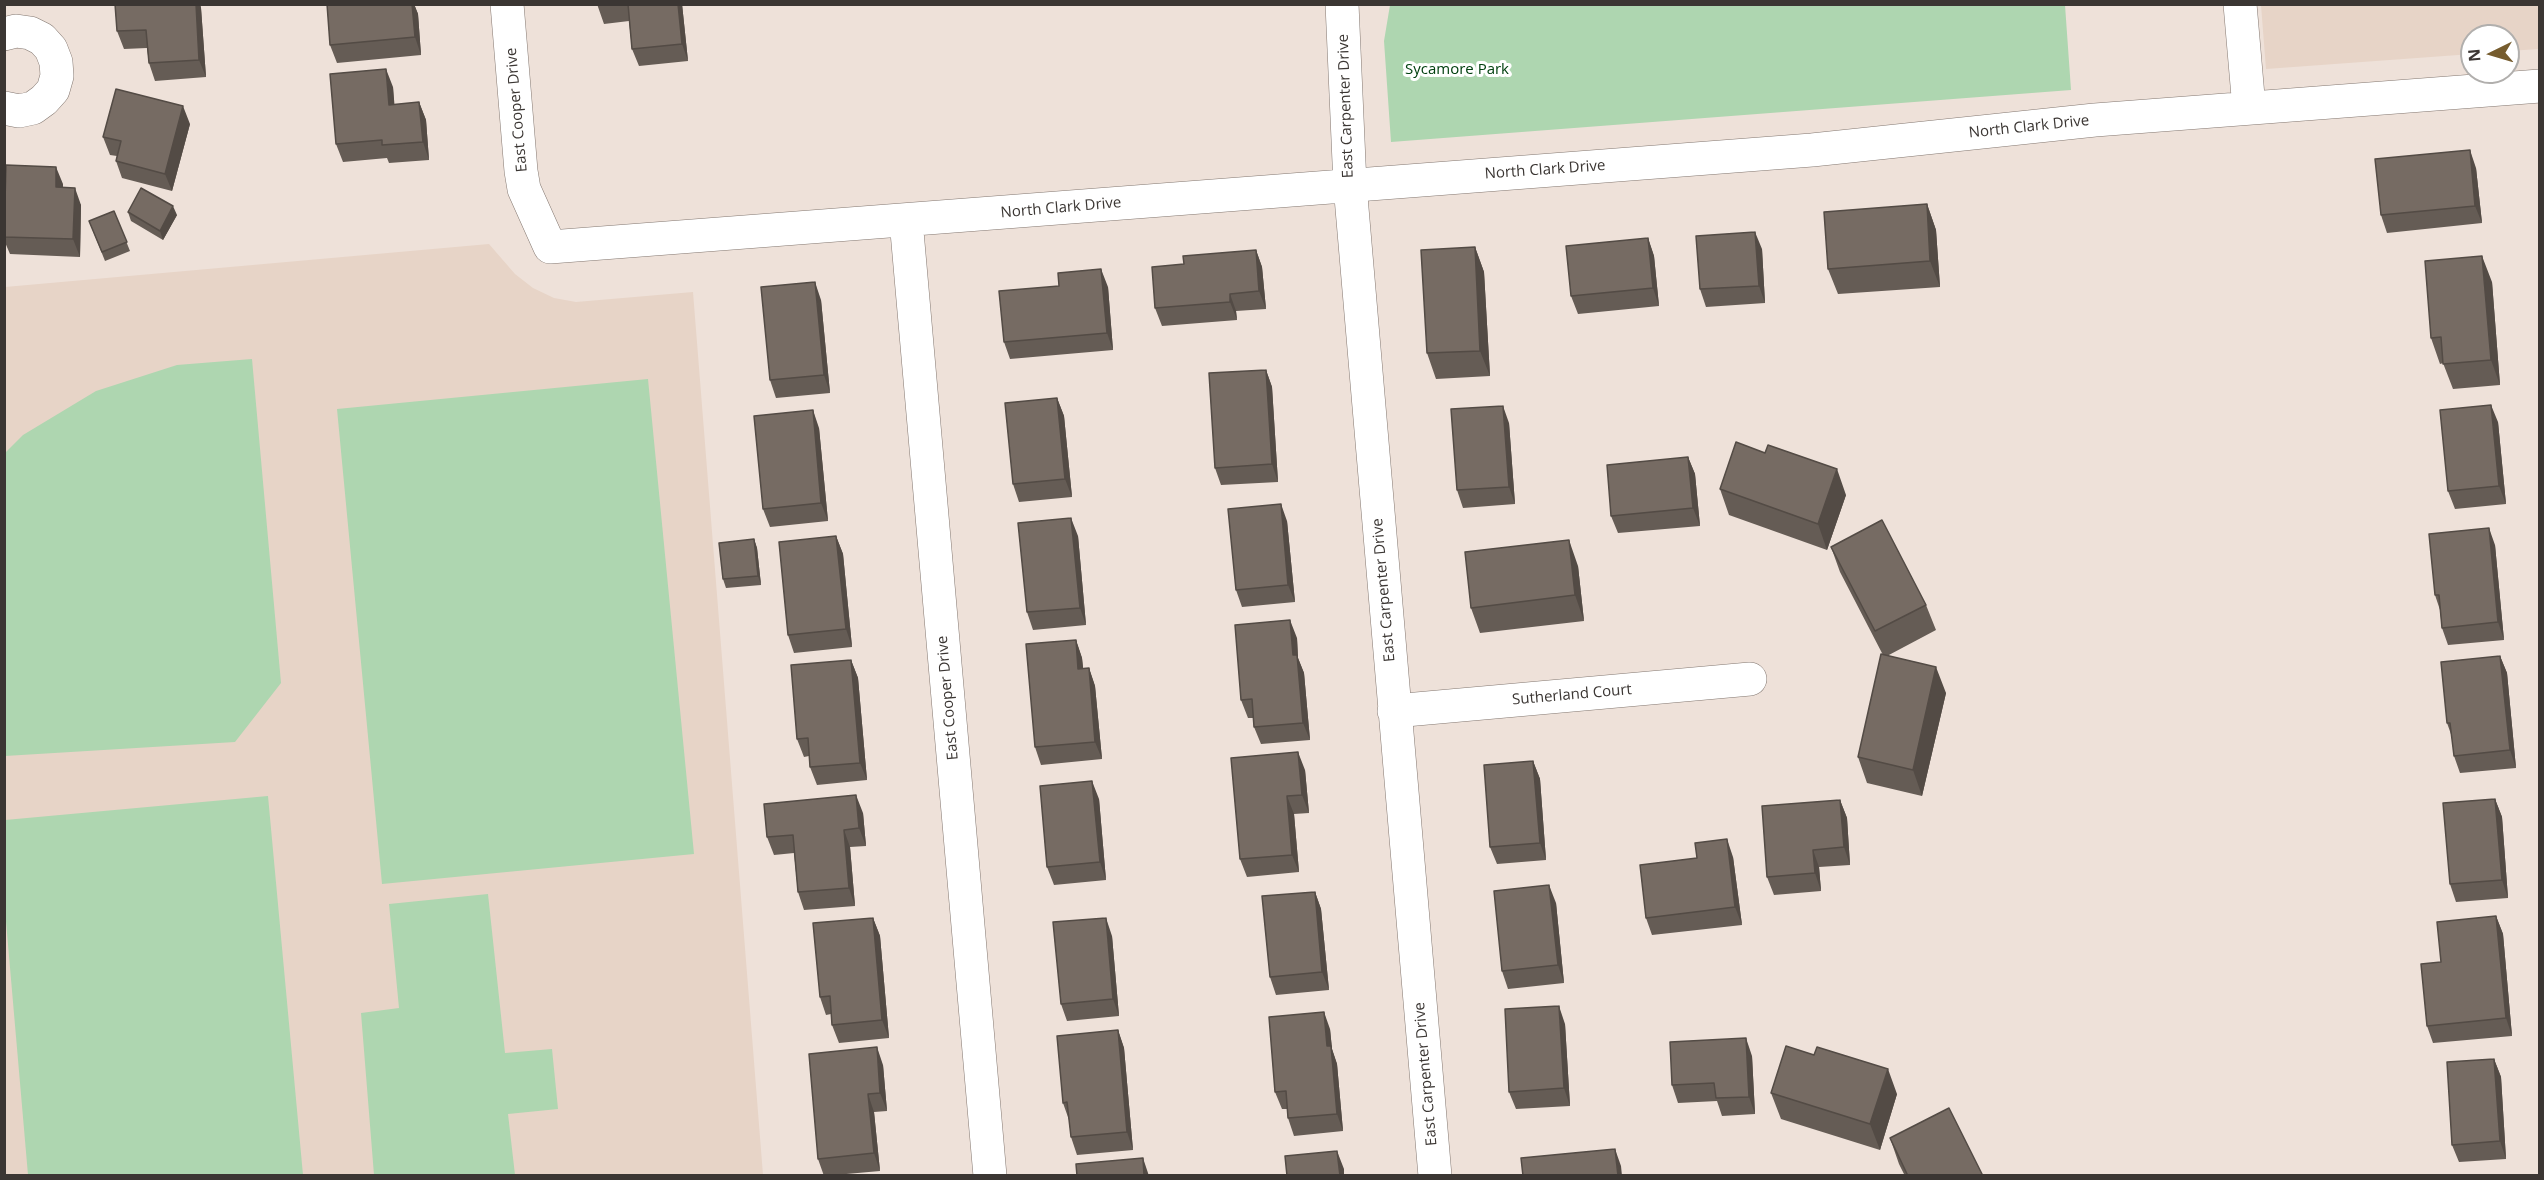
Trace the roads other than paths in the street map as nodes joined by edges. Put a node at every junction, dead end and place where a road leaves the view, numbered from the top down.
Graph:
1 (507, 4) edge
2 (1342, 4) edge
3 (2240, 4) edge
4 (11, 23) edge
5 (2540, 86) edge
6 (4, 108) edge
7 (2249, 108) junction
8 (1350, 185) junction
9 (906, 220) junction
10 (550, 247) joint
11 (1750, 679) dead end
12 (1394, 711) junction
13 (990, 1176) edge
14 (1435, 1176) edge

1 - 10 street, East Cooper Drive
2 - 8 street, East Carpenter Drive
3 - 7 street
4 - 6 street
5 - 7 street, North Clark Drive
7 - 8 street, North Clark Drive
8 - 9 street, North Clark Drive
8 - 12 street, East Carpenter Drive
9 - 10 street, North Clark Drive
9 - 13 street, East Cooper Drive
11 - 12 street, Sutherland Court
12 - 14 street, East Carpenter Drive

